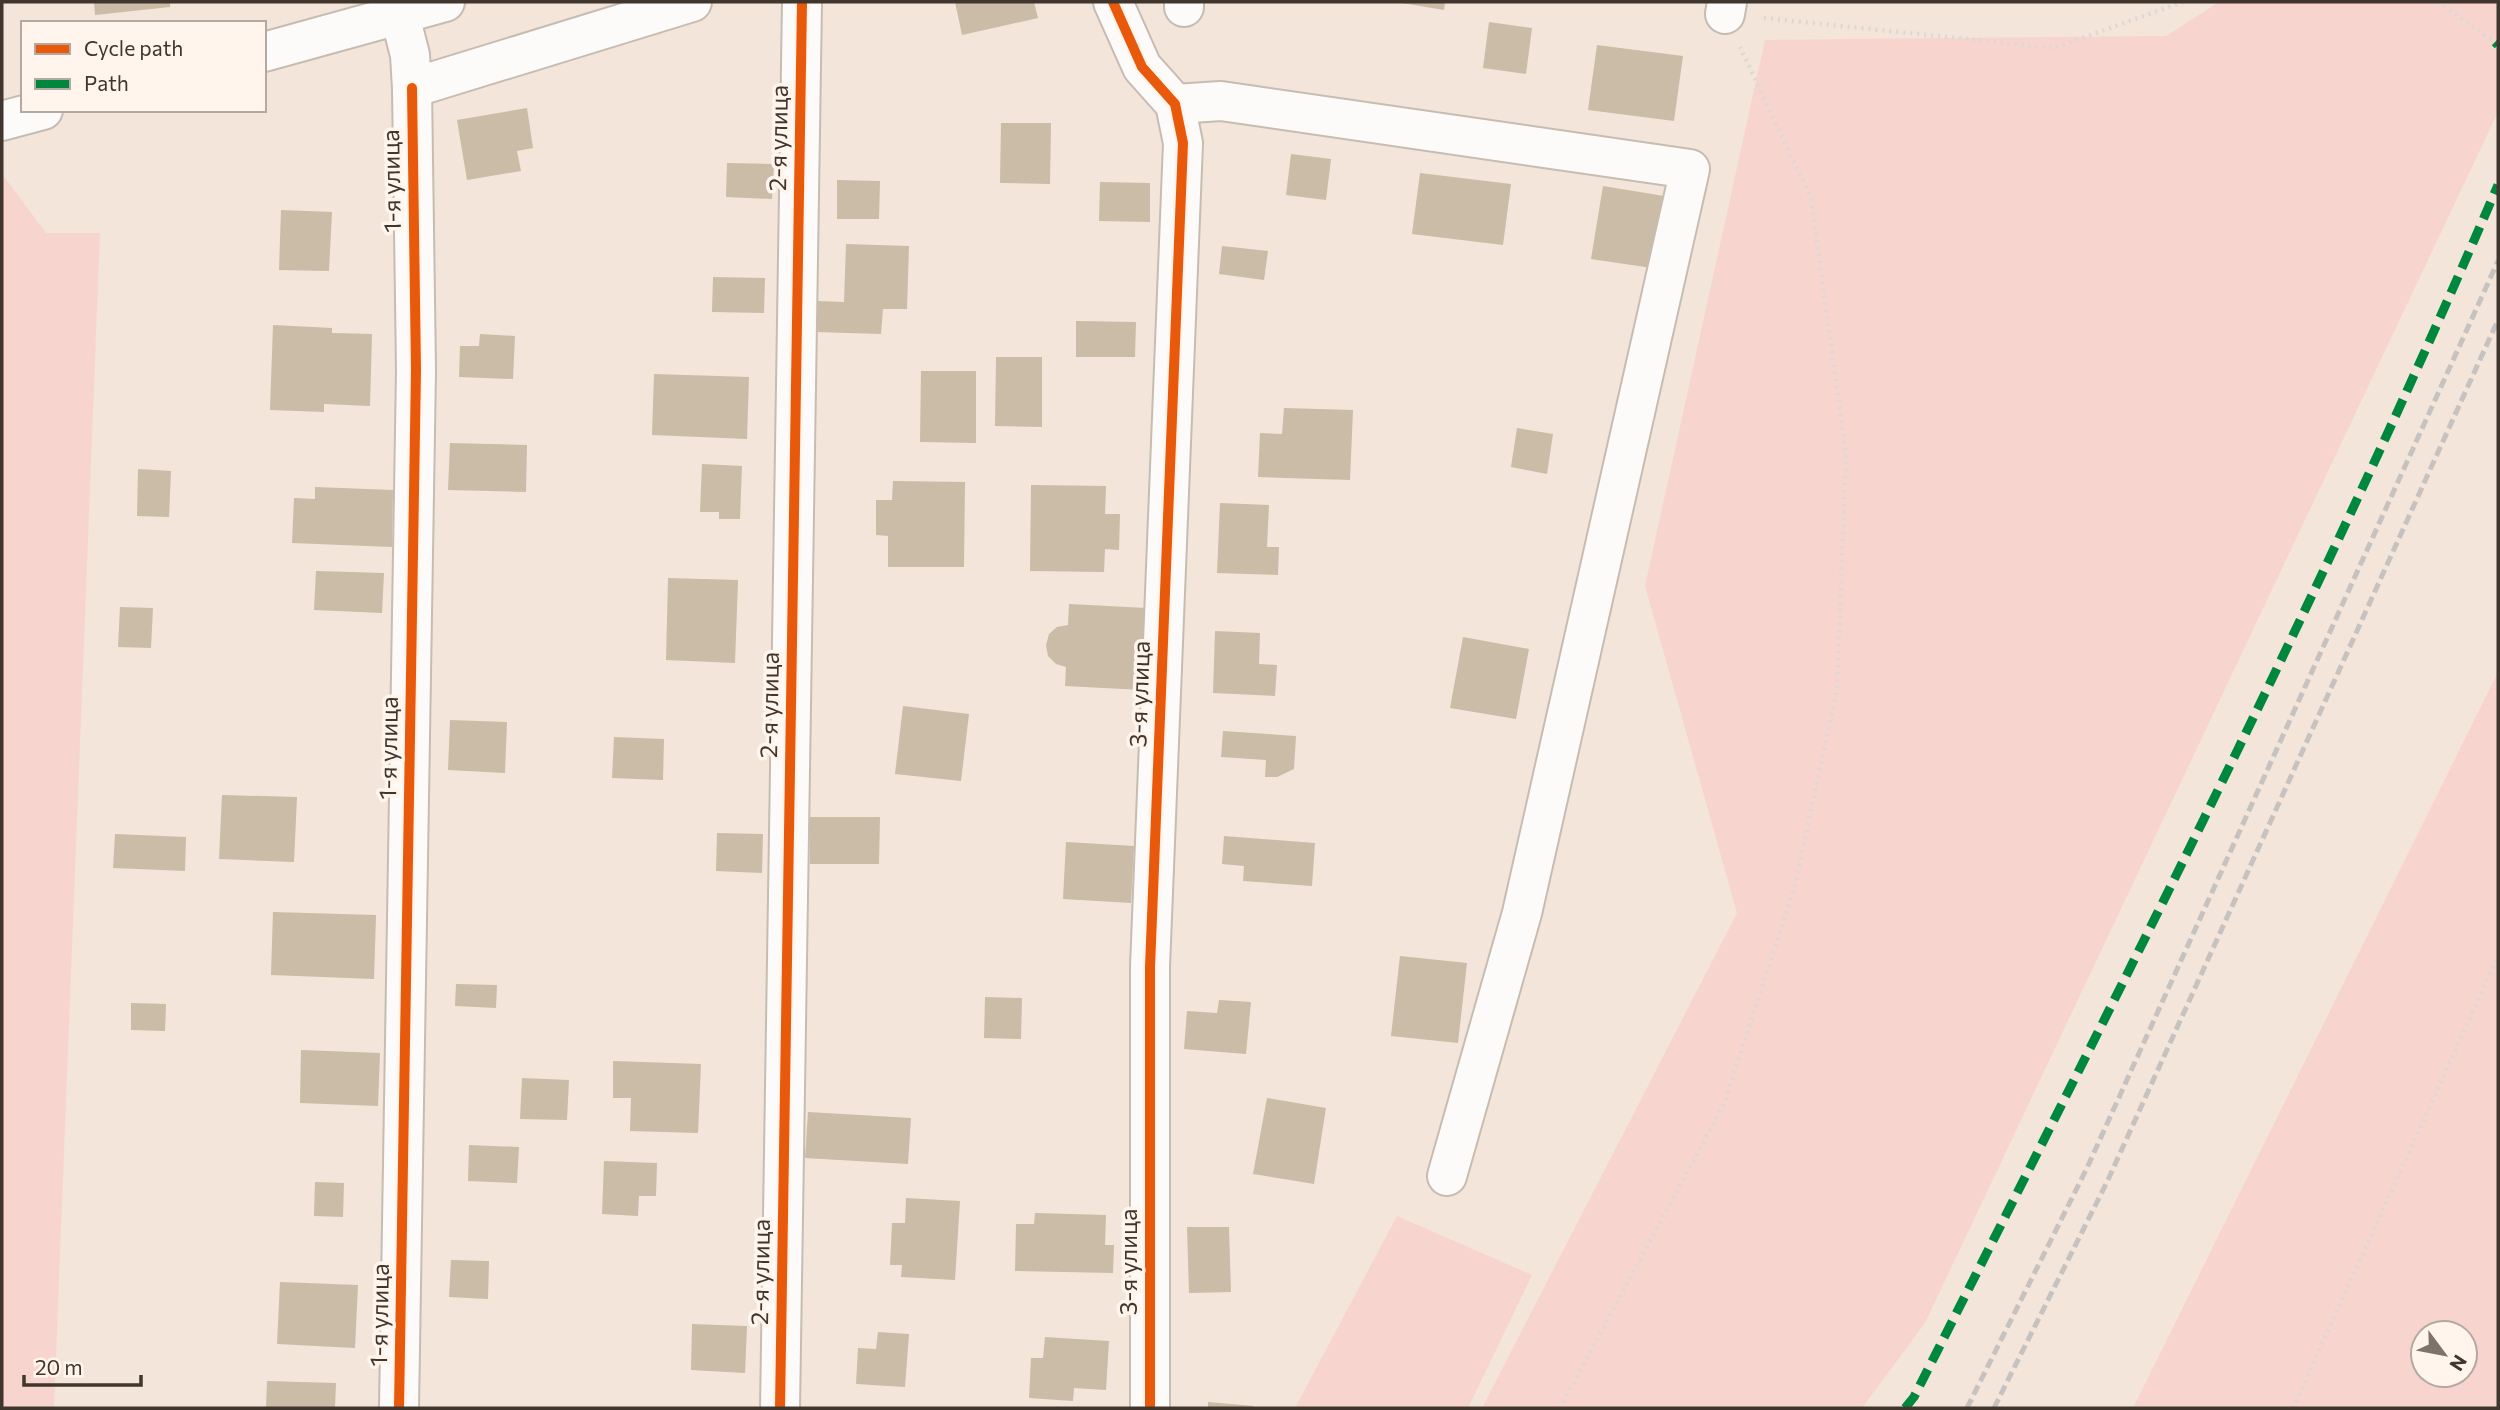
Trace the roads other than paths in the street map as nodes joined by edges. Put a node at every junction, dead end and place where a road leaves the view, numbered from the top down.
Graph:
1 (445, 2) edge
2 (692, 2) edge
3 (802, 2) edge
4 (1113, 2) edge
5 (400, 16) junction
6 (266, 51) edge
7 (412, 88) junction
8 (1175, 104) junction
9 (36, 112) edge
10 (2, 121) edge
11 (1447, 1176) dead end
12 (399, 1408) edge
13 (780, 1408) edge
14 (1150, 1408) edge

1 - 5 street
2 - 7 street
3 - 13 street, 2-я улица
4 - 8 street
5 - 6 street
5 - 7 street, 1-я улица
7 - 12 street, 1-я улица
8 - 11 street
8 - 14 street, 3-я улица
9 - 10 street

